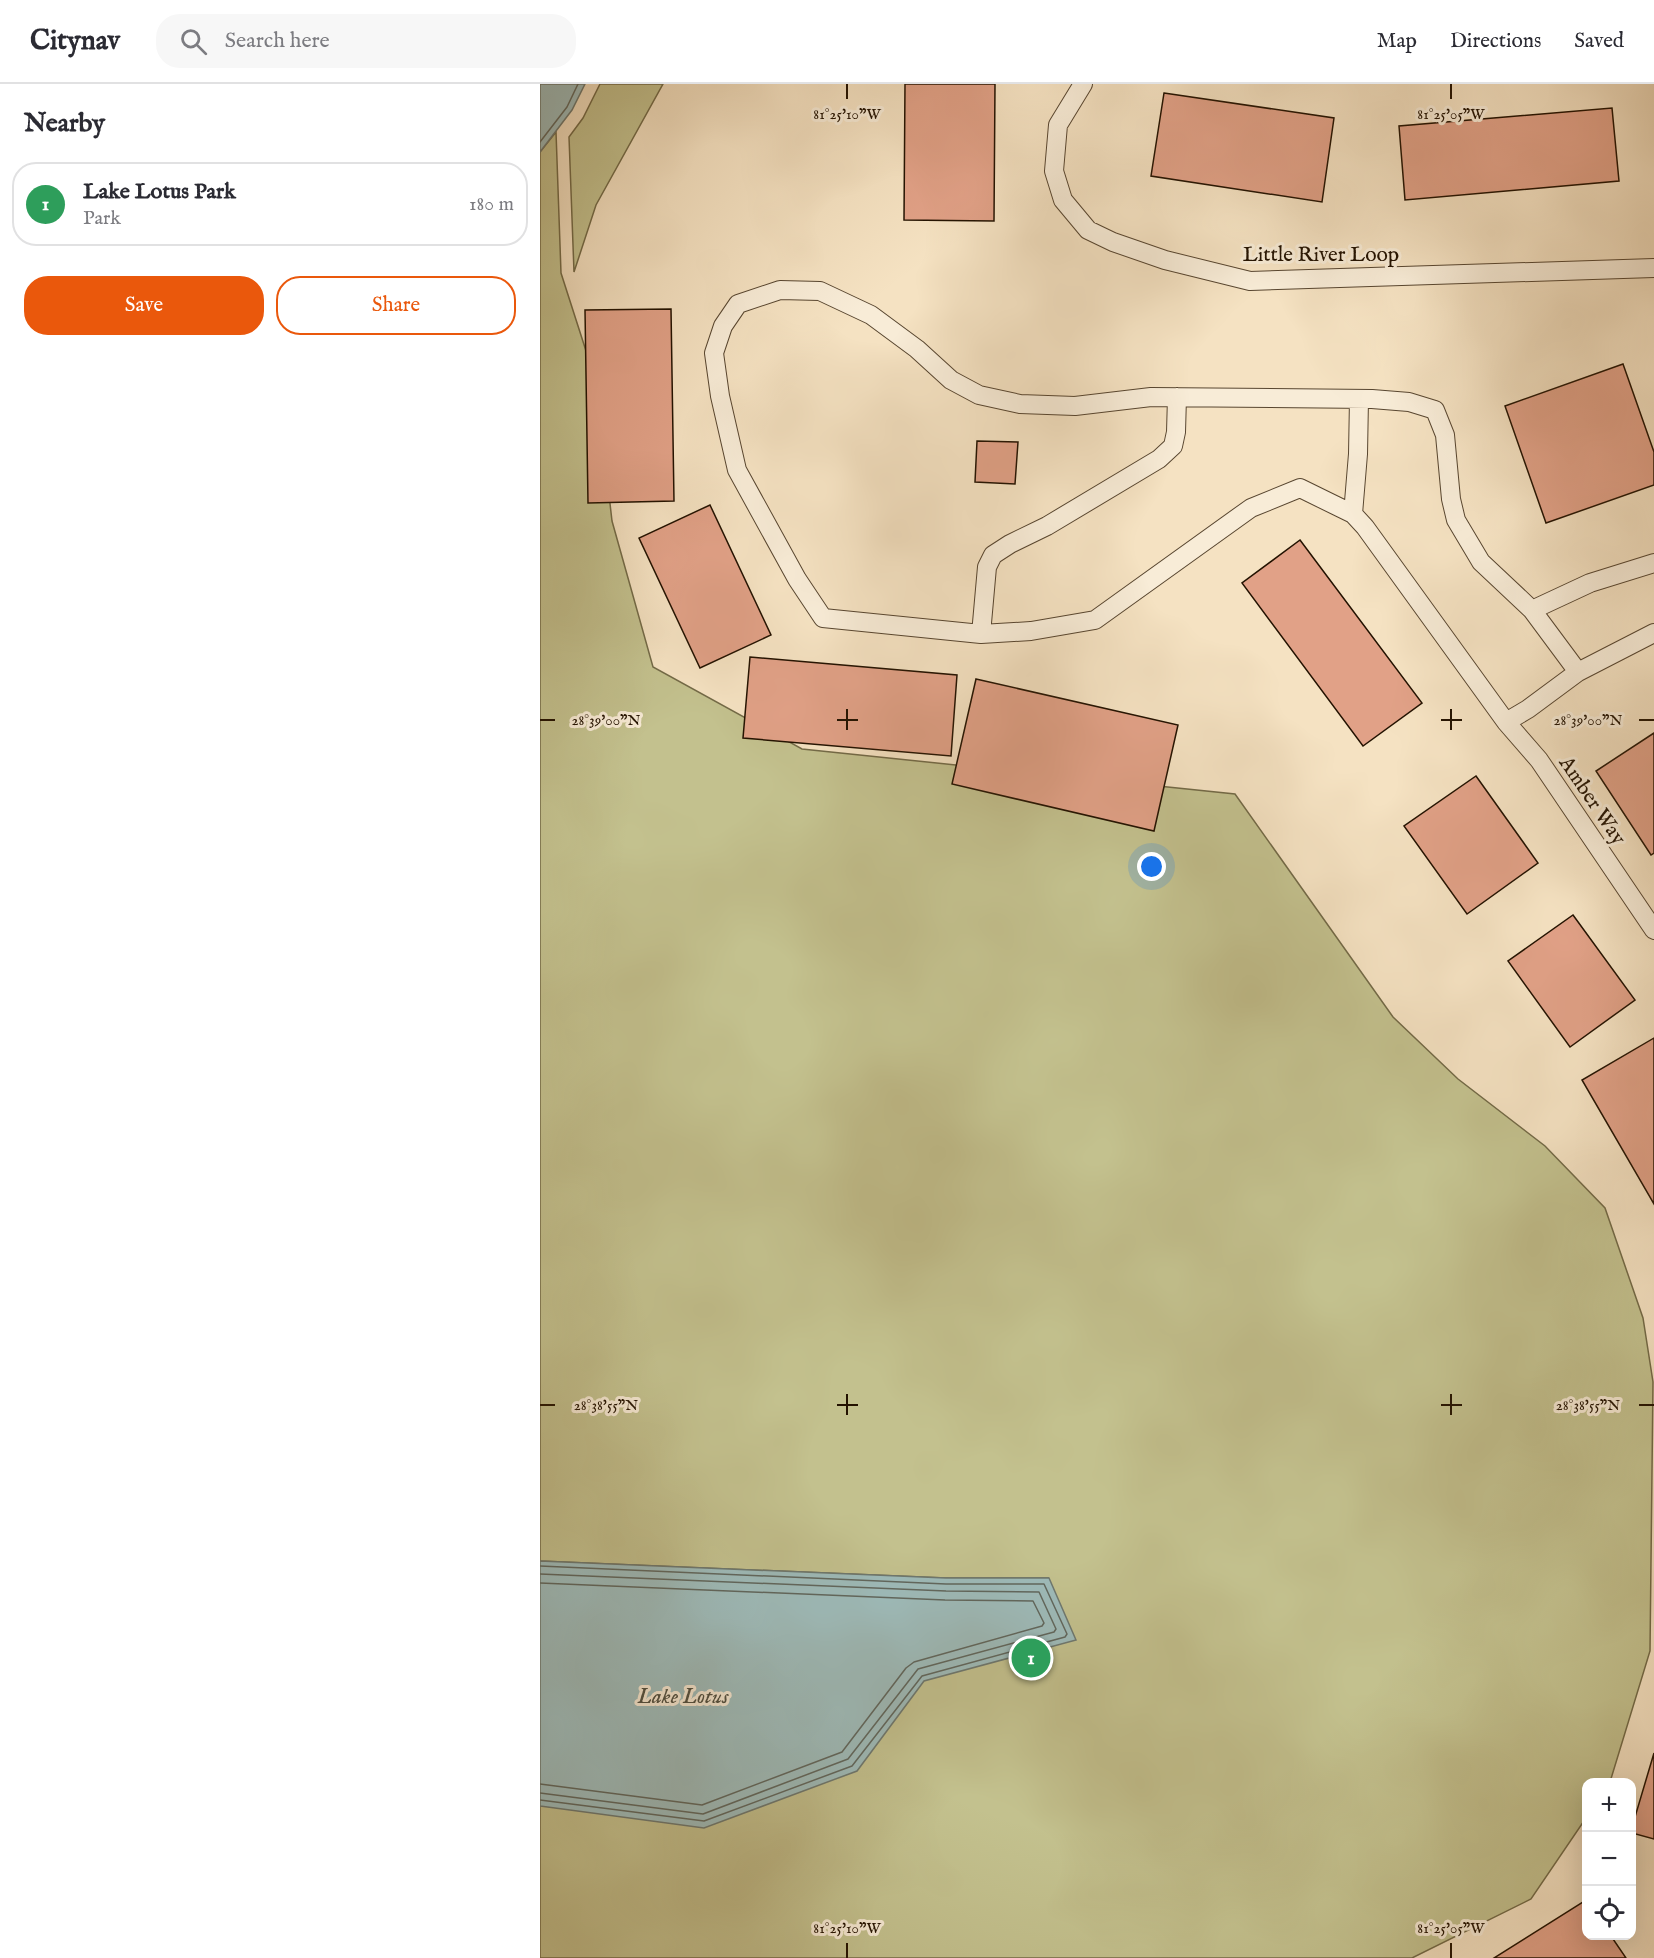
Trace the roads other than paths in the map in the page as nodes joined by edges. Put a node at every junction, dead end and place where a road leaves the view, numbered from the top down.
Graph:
1 (1083, 84) edge
2 (1654, 268) edge
3 (1177, 397) junction
4 (1359, 399) junction
5 (1353, 514) junction
6 (1654, 563) edge
7 (1532, 610) junction
8 (1654, 633) edge
9 (981, 634) junction
10 (1578, 672) junction
11 (1506, 722) junction
12 (1654, 930) edge

1 - 2 lane, Little River Loop
3 - 4 lane
3 - 9 lane
3 - 9 lane
4 - 5 lane
4 - 7 lane
5 - 9 lane
5 - 11 lane, Amber Way
6 - 7 lane
7 - 10 lane
8 - 10 lane
10 - 11 lane
11 - 12 lane, Amber Way

